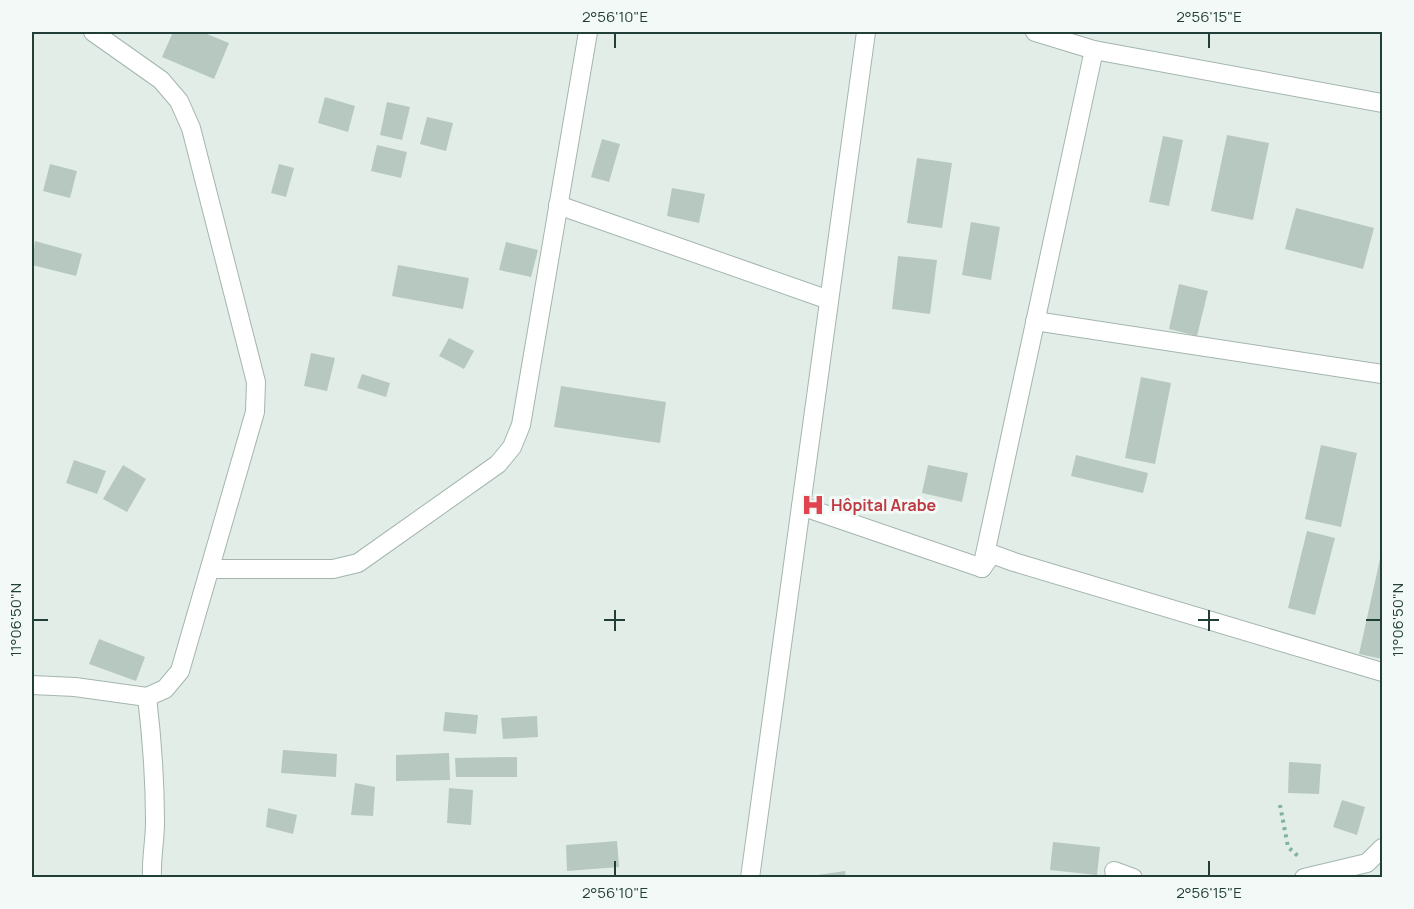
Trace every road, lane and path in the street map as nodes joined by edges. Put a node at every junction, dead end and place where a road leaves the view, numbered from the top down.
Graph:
1 (93, 32) edge
2 (588, 32) edge
3 (866, 32) edge
4 (1035, 32) edge
5 (1094, 50) junction
6 (1383, 103) edge
7 (558, 205) junction
8 (829, 300) junction
9 (1035, 321) junction
10 (1383, 374) edge
11 (801, 506) junction
12 (982, 568) junction
13 (210, 569) junction
14 (1383, 672) edge
15 (32, 685) edge
16 (147, 697) junction
17 (1280, 805) dead end
18 (1383, 848) edge
19 (1114, 871) dead end
20 (1307, 877) edge
21 (152, 878) edge
22 (750, 878) edge
23 (1132, 878) edge

1 - 13 street
2 - 7 street
3 - 8 street
4 - 5 street
5 - 6 street
5 - 9 street
7 - 8 street
7 - 13 street
8 - 11 street
9 - 10 street
9 - 12 street
11 - 12 street
11 - 22 street
12 - 14 street
13 - 16 street
15 - 16 street
16 - 21 street
17 - 20 path
18 - 20 street
19 - 23 street

